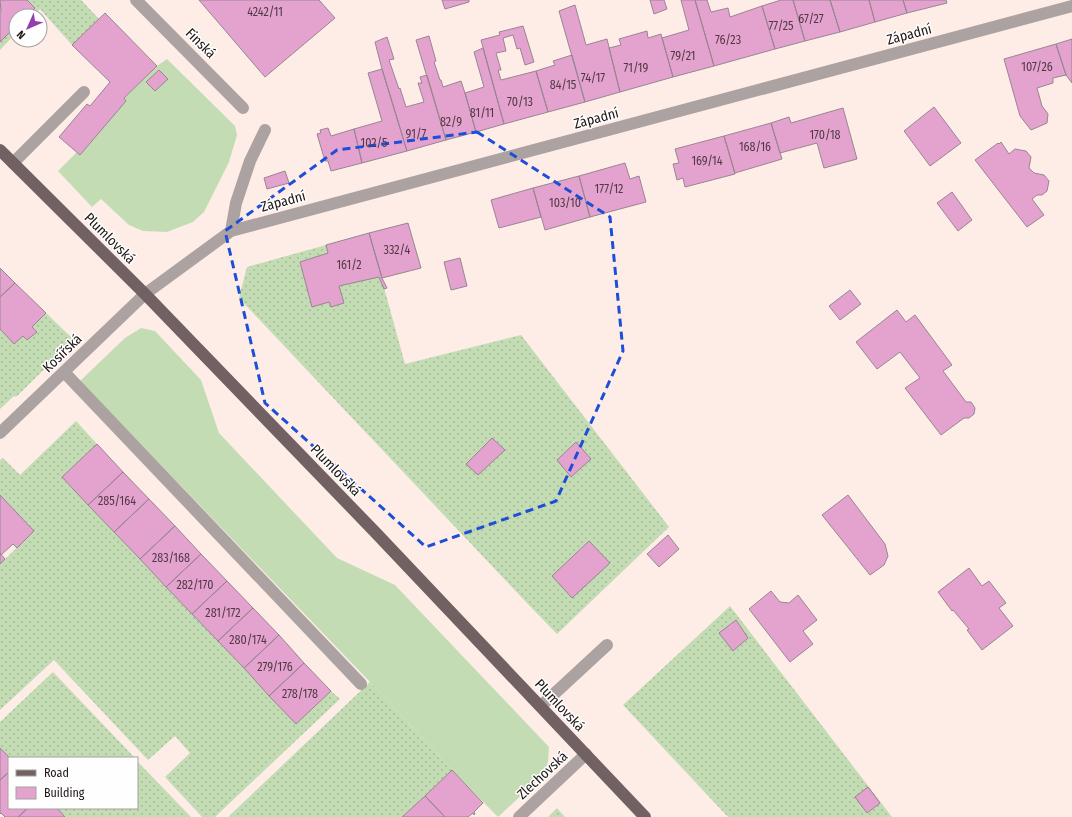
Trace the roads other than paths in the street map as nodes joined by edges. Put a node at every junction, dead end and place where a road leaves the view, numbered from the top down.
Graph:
1 (136, 0) edge
2 (1072, 6) edge
3 (84, 92) dead end
4 (243, 108) dead end
5 (265, 130) dead end
6 (0, 150) edge
7 (13, 163) junction
8 (231, 231) junction
9 (145, 294) junction
10 (64, 372) junction
11 (0, 433) edge
12 (607, 645) dead end
13 (360, 684) dead end
14 (541, 706) junction
15 (586, 754) junction
16 (519, 817) edge
17 (645, 817) edge

1 - 4 street, Finská
2 - 8 street, Západní
3 - 7 street
5 - 8 street
6 - 7 main road, Plumlovská
7 - 9 main road, Plumlovská
8 - 9 street, Západní
9 - 10 street, Kosířská
9 - 14 main road, Plumlovská
10 - 11 street, Kosířská
10 - 13 street
12 - 14 street
14 - 15 main road, Plumlovská
15 - 16 street, Zlechovská
15 - 17 main road, Plumlovská

